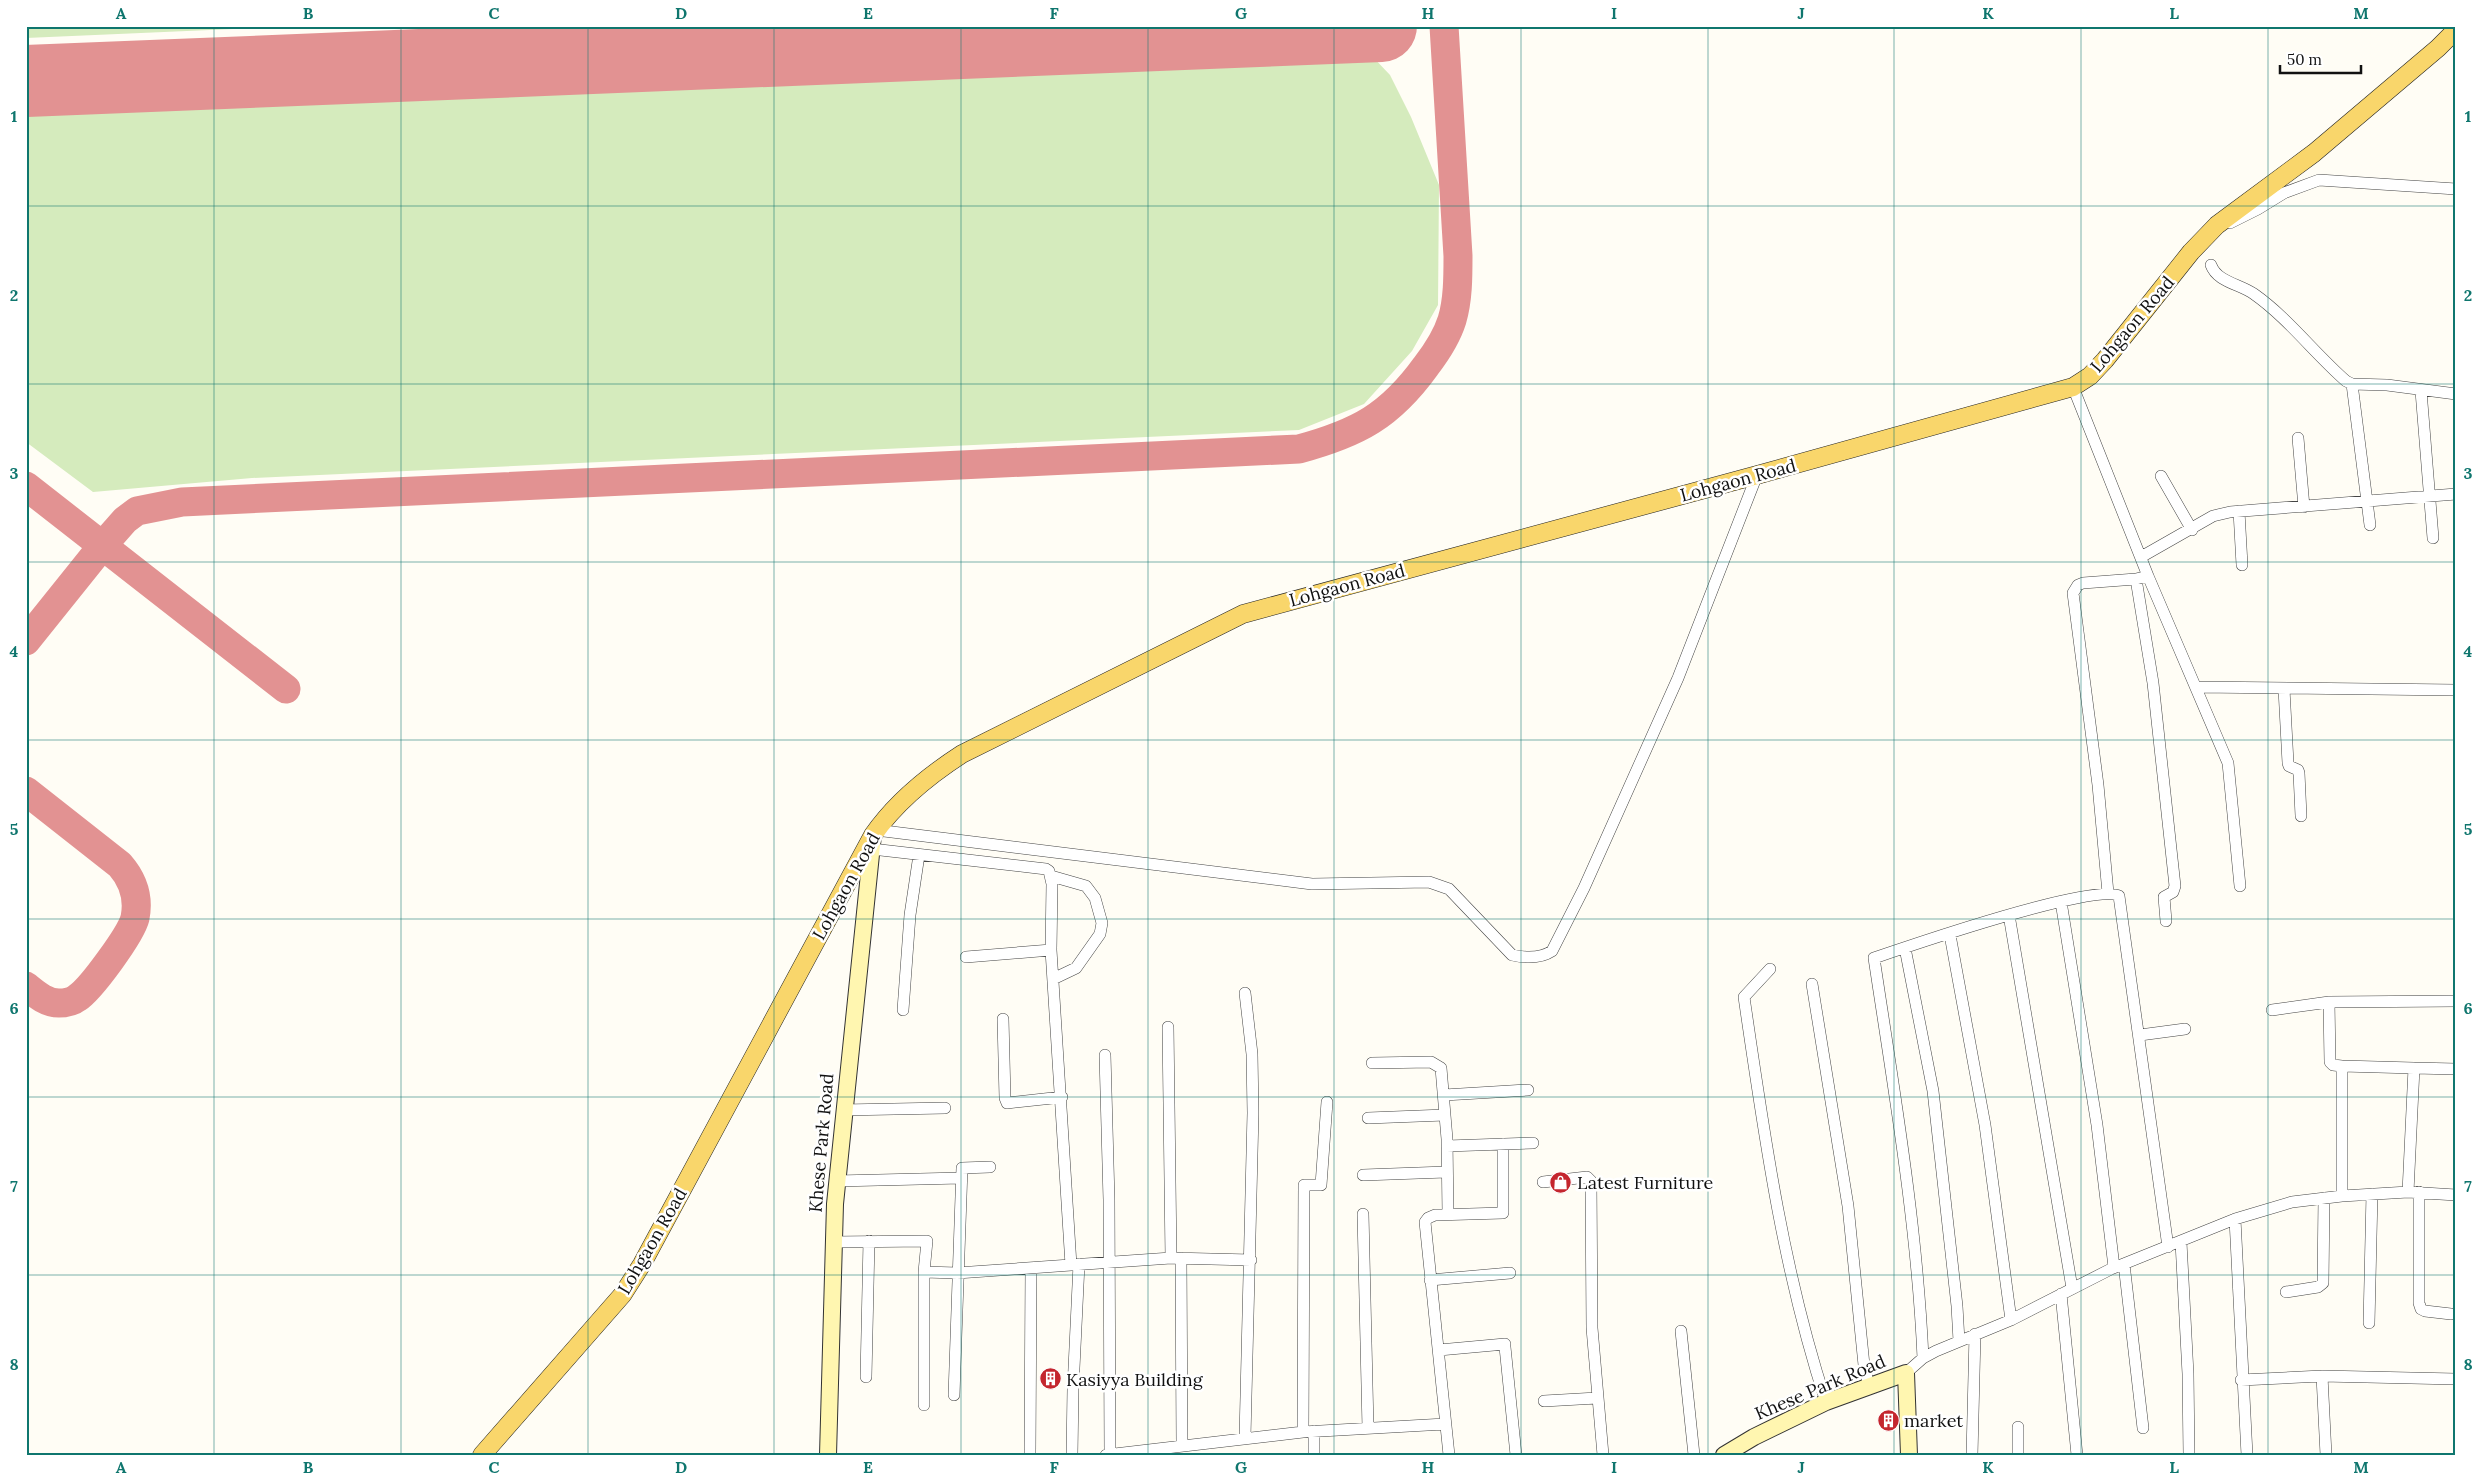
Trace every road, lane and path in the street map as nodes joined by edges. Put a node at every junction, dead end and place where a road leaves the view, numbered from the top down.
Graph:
1 (2456, 30) edge
2 (2456, 189) edge
3 (2217, 225) junction
4 (2211, 265) dead end
5 (2352, 384) junction
6 (2073, 387) junction
7 (2420, 391) junction
8 (2456, 394) edge
9 (2298, 438) dead end
10 (1757, 475) junction
11 (2161, 476) dead end
12 (2456, 494) edge
13 (2430, 496) junction
14 (2368, 502) junction
15 (2304, 507) junction
16 (2240, 511) junction
17 (2370, 525) dead end
18 (2192, 530) junction
19 (2433, 538) dead end
20 (2141, 557) junction
21 (2242, 565) dead end
22 (2148, 576) junction
23 (2136, 579) junction
24 (2197, 688) junction
25 (2284, 689) junction
26 (2456, 690) edge
27 (2301, 816) dead end
28 (874, 838) junction
29 (919, 855) junction
30 (1051, 876) junction
31 (2240, 886) dead end
32 (2108, 893) junction
33 (2062, 902) junction
34 (2009, 915) junction
35 (2166, 921) dead end
36 (1950, 935) junction
37 (1905, 948) junction
38 (1052, 950) junction
39 (966, 957) dead end
40 (1770, 969) dead end
41 (1054, 979) junction
42 (1812, 984) dead end
43 (1245, 993) dead end
44 (2456, 1001) edge
45 (2329, 1002) junction
46 (903, 1010) dead end
47 (2272, 1010) dead end
48 (1003, 1019) dead end
49 (1168, 1027) dead end
50 (2185, 1029) dead end
51 (2140, 1035) junction
52 (1105, 1055) dead end
53 (1372, 1062) dead end
54 (2342, 1066) junction
55 (2414, 1068) junction
56 (2456, 1068) edge
57 (1528, 1090) dead end
58 (1444, 1095) junction
59 (1062, 1096) junction
60 (1327, 1102) dead end
61 (945, 1108) dead end
62 (843, 1110) junction
63 (1445, 1115) junction
64 (1368, 1118) dead end
65 (1534, 1142) dead end
66 (1503, 1144) junction
67 (1447, 1146) junction
68 (990, 1167) dead end
69 (1446, 1172) junction
70 (1363, 1175) dead end
71 (961, 1178) junction
72 (837, 1181) junction
73 (1543, 1182) dead end
74 (2413, 1192) junction
75 (2372, 1194) junction
76 (2456, 1195) edge
77 (2342, 1196) junction
78 (2324, 1198) junction
79 (1363, 1214) dead end
80 (1448, 1214) junction
81 (2235, 1219) junction
82 (869, 1241) junction
83 (833, 1242) junction
84 (2181, 1242) junction
85 (2168, 1247) junction
86 (1176, 1258) junction
87 (1251, 1260) junction
88 (1109, 1262) junction
89 (1075, 1264) junction
90 (2119, 1266) junction
91 (1031, 1268) junction
92 (924, 1272) junction
93 (957, 1273) junction
94 (1510, 1273) dead end
95 (1430, 1280) junction
96 (2072, 1288) junction
97 (2286, 1292) dead end
98 (2061, 1294) junction
99 (2451, 1314) dead end
100 (2011, 1320) junction
101 (2369, 1323) dead end
102 (1681, 1331) dead end
103 (1975, 1334) junction
104 (1958, 1341) junction
105 (1439, 1350) junction
106 (1922, 1358) junction
107 (1906, 1373) junction
108 (2322, 1376) junction
109 (866, 1377) dead end
110 (2456, 1378) edge
111 (2241, 1380) junction
112 (1869, 1387) junction
113 (954, 1395) dead end
114 (1596, 1398) junction
115 (1544, 1401) dead end
116 (1826, 1402) junction
117 (924, 1405) dead end
118 (1445, 1424) junction
119 (2018, 1427) dead end
120 (1368, 1428) junction
121 (2143, 1428) dead end
122 (1309, 1431) junction
123 (1245, 1437) junction
124 (1182, 1445) junction
125 (1110, 1454) edge
126 (482, 1455) edge
127 (828, 1455) edge
128 (1030, 1455) edge
129 (1072, 1455) edge
130 (1106, 1455) edge
131 (1314, 1455) edge
132 (1449, 1455) edge
133 (1516, 1455) edge
134 (1602, 1455) edge
135 (1694, 1455) edge
136 (1724, 1455) edge
137 (1909, 1455) edge
138 (1972, 1455) edge
139 (2018, 1455) edge
140 (2077, 1455) edge
141 (2189, 1455) edge
142 (2247, 1455) edge
143 (2326, 1455) edge

1 - 3 main road, Lohgaon Road
2 - 3 street
3 - 6 main road, Lohgaon Road
4 - 5 street
5 - 7 street
5 - 14 street
6 - 10 main road, Lohgaon Road
6 - 20 street
7 - 8 street
7 - 13 street
9 - 15 street
10 - 28 main road, Lohgaon Road
10 - 28 street
11 - 18 street
12 - 13 street
13 - 14 street
13 - 19 street
14 - 15 street
14 - 17 street
15 - 16 street
16 - 18 street
16 - 21 street
18 - 20 street
20 - 22 street
22 - 23 street
22 - 24 street
23 - 32 street
23 - 35 street
24 - 25 street
24 - 31 street
25 - 26 street
25 - 27 street
28 - 29 street
28 - 62 street, Khese Park Road
28 - 126 main road, Lohgaon Road
29 - 30 street
29 - 46 street
30 - 38 street
30 - 41 street
32 - 33 street
32 - 51 street
33 - 34 street
33 - 90 street
34 - 36 street
34 - 96 street
36 - 37 street
36 - 100 street
37 - 104 street
37 - 106 street
38 - 39 street
38 - 41 street
40 - 116 street
41 - 59 street
42 - 112 street
43 - 87 street
44 - 45 street
45 - 47 street
45 - 54 street
48 - 59 street
49 - 86 street
50 - 51 street
51 - 85 street
52 - 88 street
53 - 58 street
54 - 55 street
54 - 77 street
55 - 56 street
55 - 74 street
57 - 58 street
58 - 63 street
59 - 89 street
60 - 122 street
61 - 62 street
62 - 72 street, Khese Park Road
63 - 64 street
63 - 67 street
65 - 66 street
66 - 67 street
66 - 80 street
67 - 69 street
68 - 71 street
69 - 70 street
69 - 80 street
71 - 72 street
71 - 93 street
72 - 83 street, Khese Park Road
73 - 114 street
74 - 75 street
74 - 76 street
74 - 99 street
75 - 77 street
75 - 101 street
77 - 78 street
78 - 81 street
78 - 97 street
79 - 120 street
80 - 95 street
81 - 84 street
81 - 111 street
82 - 83 street
82 - 92 street
82 - 109 street
83 - 127 street, Khese Park Road
84 - 85 street
84 - 141 street
85 - 90 street
86 - 87 street
86 - 88 street
86 - 124 street
87 - 123 street
88 - 89 street
88 - 125 street
89 - 91 street
89 - 129 street
90 - 96 street
90 - 121 street
91 - 93 street
91 - 128 street
92 - 93 street
92 - 117 street
93 - 113 street
94 - 95 street
95 - 105 street
96 - 98 street
98 - 100 street
98 - 140 street
100 - 103 street
102 - 135 street
103 - 104 street
103 - 138 street
104 - 106 street
105 - 118 street
105 - 133 street
106 - 107 street
107 - 112 street, Khese Park Road
107 - 137 street
108 - 110 street
108 - 111 street
108 - 143 street
111 - 142 street
112 - 116 street, Khese Park Road
114 - 115 street
114 - 134 street
116 - 136 street, Khese Park Road
118 - 120 street
118 - 132 street
119 - 139 street
120 - 122 street
122 - 123 street
122 - 131 street
123 - 124 street
124 - 125 street
125 - 130 street

